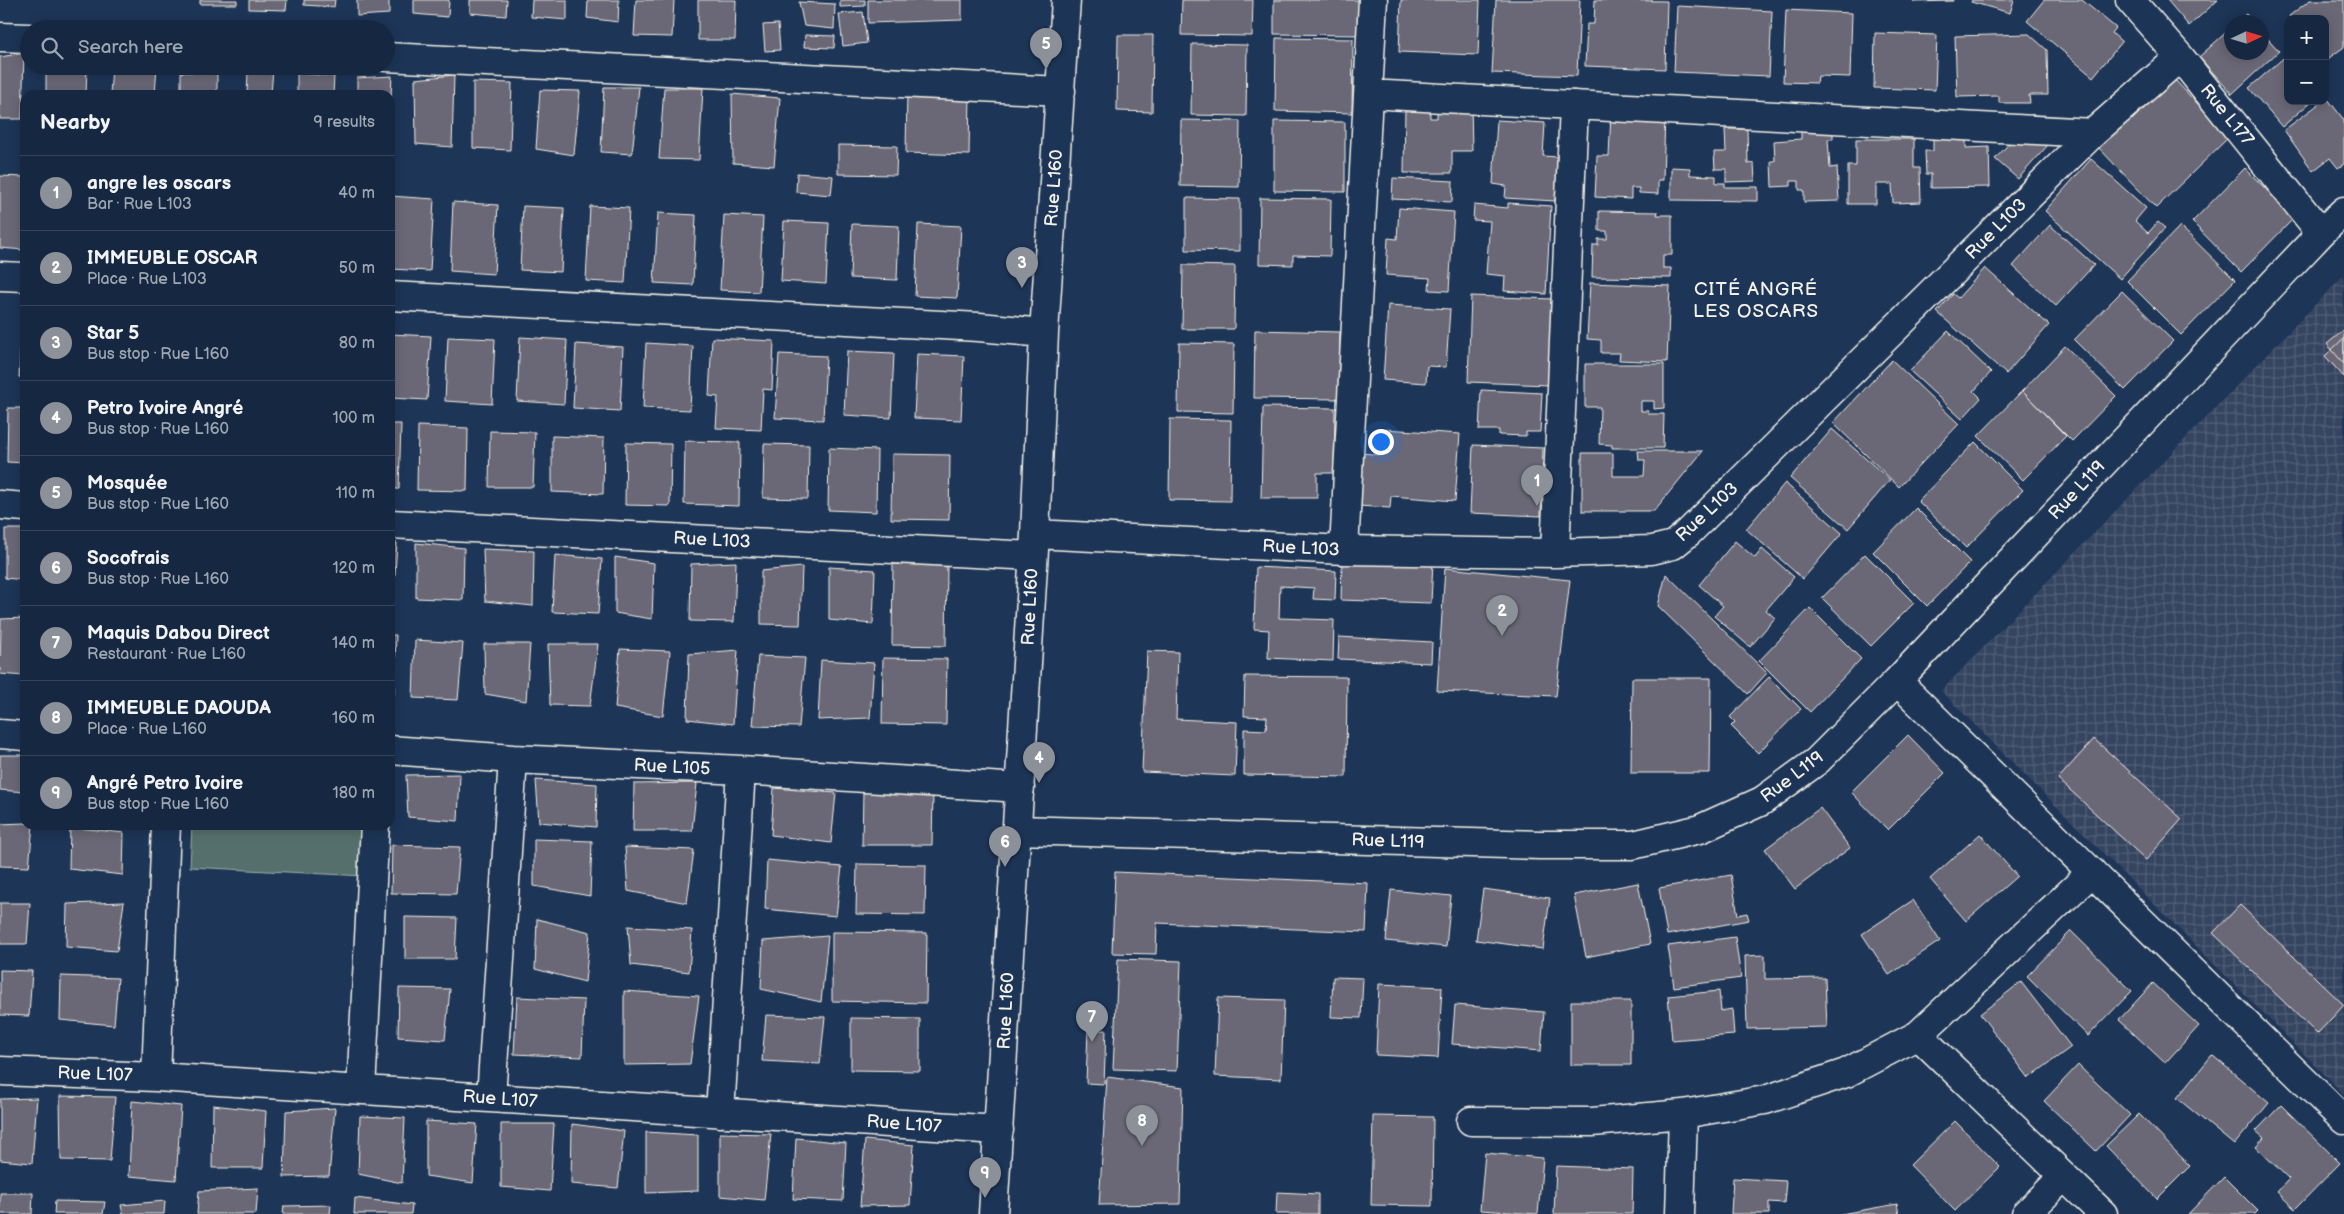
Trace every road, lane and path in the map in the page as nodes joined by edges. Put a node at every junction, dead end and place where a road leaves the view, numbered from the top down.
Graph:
1 (1066, 0) edge
2 (1373, 0) edge
3 (2130, 0) edge
4 (0, 37) edge
5 (20, 38) edge
6 (395, 57) edge
7 (2180, 58) junction
8 (1061, 91) junction
9 (1368, 94) junction
10 (1574, 105) junction
11 (2093, 133) junction
12 (2344, 211) edge
13 (2321, 233) junction
14 (0, 276) edge
15 (20, 277) edge
16 (395, 296) edge
17 (1044, 333) junction
18 (0, 505) edge
19 (20, 507) edge
20 (395, 524) edge
21 (1034, 545) junction
22 (1344, 550) junction
23 (1555, 553) junction
24 (1897, 681) junction
25 (0, 734) edge
26 (20, 736) edge
27 (395, 750) edge
28 (513, 760) junction
29 (741, 770) junction
30 (1020, 788) junction
31 (166, 830) edge
32 (375, 830) edge
33 (1017, 830) junction
34 (2092, 872) junction
35 (1918, 1035) junction
36 (0, 1071) edge
37 (156, 1077) junction
38 (361, 1090) junction
39 (491, 1098) junction
40 (720, 1113) junction
41 (1683, 1114) junction
42 (1471, 1120) dead end
43 (2344, 1120) edge
44 (999, 1130) junction
45 (2064, 1176) junction
46 (993, 1214) edge
47 (1680, 1214) edge
48 (2026, 1214) edge
49 (2103, 1214) edge

1 - 8 street, Rue L160
2 - 9 street
3 - 7 street, Rue L177
4 - 5 street
6 - 8 street
7 - 11 street, Rue L103
7 - 13 street, Rue L177
8 - 17 street, Rue L160
9 - 10 street
9 - 22 street
10 - 11 street
10 - 23 street
11 - 23 street, Rue L103
12 - 13 street, Rue L119
13 - 24 street, Rue L119
14 - 15 street
16 - 17 street
17 - 21 street, Rue L160
18 - 19 street
20 - 21 street, Rue L103
21 - 22 street, Rue L103
21 - 30 street, Rue L160
22 - 23 street, Rue L103
24 - 33 street, Rue L119
24 - 34 street
25 - 26 street
27 - 28 street, Rue L105
28 - 29 street, Rue L105
28 - 39 street
29 - 30 street, Rue L105
29 - 40 street
30 - 33 street, Rue L160
31 - 37 street
32 - 38 street
33 - 44 street, Rue L160
34 - 35 street
34 - 43 street
35 - 41 street
35 - 45 street
36 - 37 street, Rue L107
37 - 38 street, Rue L107
38 - 39 street, Rue L107
39 - 40 street, Rue L107
40 - 44 street, Rue L107
41 - 42 street
41 - 47 street
44 - 46 street, Rue L160
45 - 48 street
45 - 49 street

